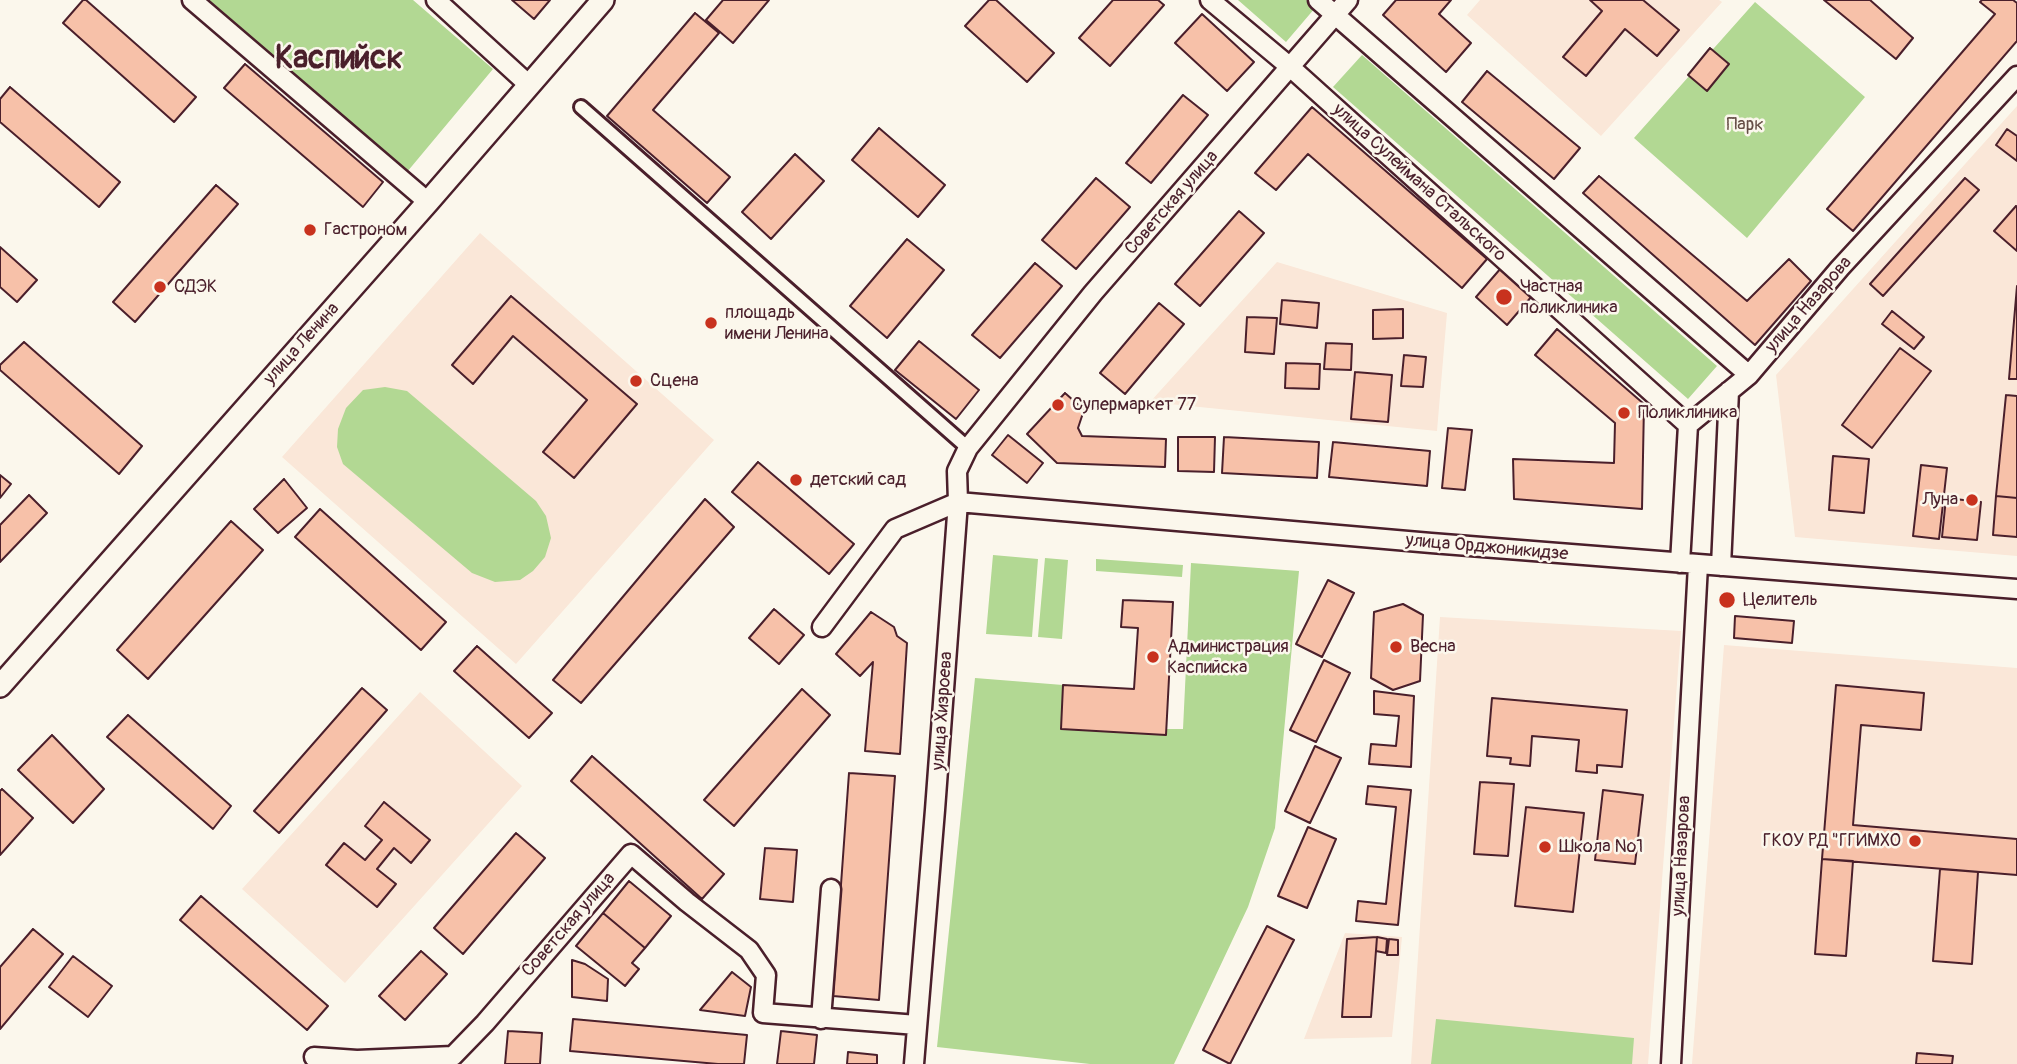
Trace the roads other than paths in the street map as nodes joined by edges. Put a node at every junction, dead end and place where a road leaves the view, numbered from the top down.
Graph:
1 (192, 0) edge
2 (436, 0) edge
3 (603, 0) edge
4 (1210, 0) edge
5 (1318, 0) edge
6 (1348, 0) edge
7 (1335, 15) junction
8 (1289, 66) junction
9 (2017, 76) edge
10 (529, 85) junction
11 (581, 107) dead end
12 (429, 202) junction
13 (1748, 375) junction
14 (1729, 391) junction
15 (999, 410) joint
16 (1688, 425) junction
17 (968, 448) junction
18 (958, 502) junction
19 (1679, 563) junction
20 (1698, 565) junction
21 (1721, 566) junction
22 (2017, 589) edge
23 (822, 627) dead end
24 (0, 686) edge
25 (831, 889) dead end
26 (821, 1019) junction
27 (917, 1025) junction
28 (314, 1057) dead end
29 (914, 1064) edge
30 (1671, 1064) edge

1 - 12 street
2 - 10 street
3 - 10 street, улица Ленина
4 - 8 street, улица Сулеймана Стальского
5 - 7 street
6 - 7 street, Советская улица
7 - 8 street, Советская улица
7 - 13 street
8 - 15 street, Советская улица
8 - 16 street, улица Сулеймана Стальского
9 - 13 street, улица Назарова
10 - 12 street, улица Ленина
11 - 17 street
12 - 24 street, улица Ленина
13 - 14 street, улица Назарова
14 - 16 street, улица Назарова
14 - 21 street
15 - 17 street, улица Хизроева
16 - 19 street
17 - 18 street, улица Хизроева
18 - 19 street, улица Орджоникидзе
18 - 23 street
18 - 27 street, улица Хизроева
19 - 20 street, улица Орджоникидзе
20 - 21 street, улица Орджоникидзе
20 - 30 street, улица Назарова
21 - 22 street, улица Орджоникидзе
25 - 26 street
26 - 27 street
26 - 28 street, Советская улица
27 - 29 street, улица Хизроева

